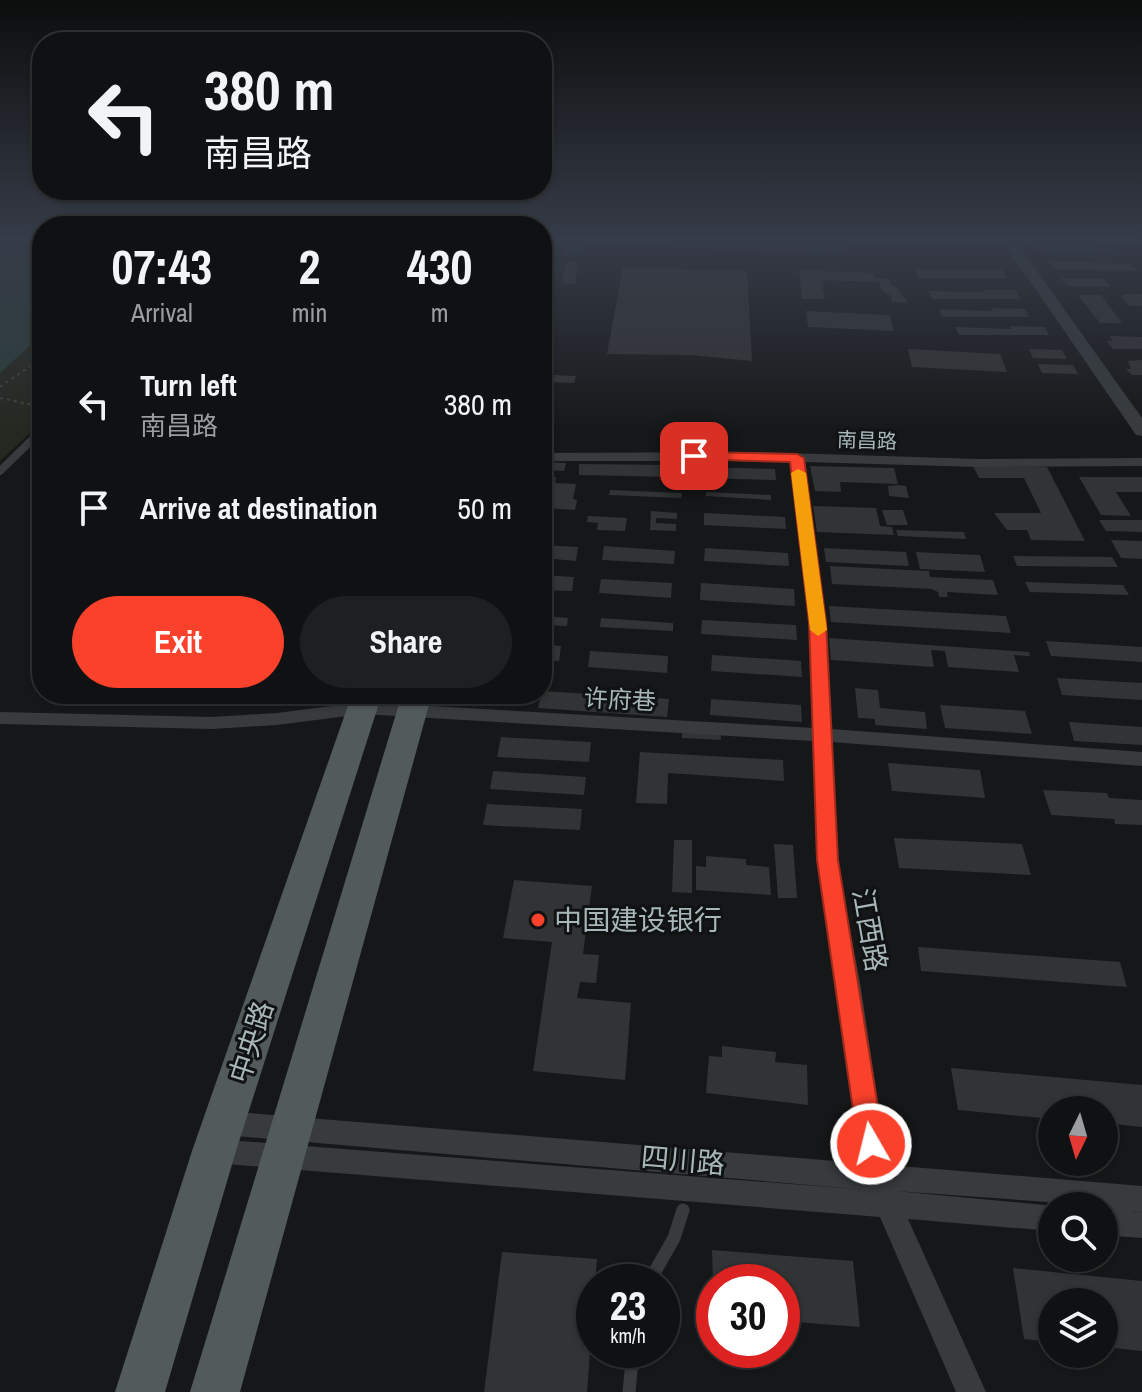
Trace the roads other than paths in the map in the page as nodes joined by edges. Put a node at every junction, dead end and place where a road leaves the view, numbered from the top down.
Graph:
1 (1053, 304) edge
2 (1142, 431) edge
3 (32, 440) edge
4 (552, 457) edge
5 (797, 458) junction
6 (1142, 462) edge
7 (0, 471) edge
8 (355, 704) edge
9 (364, 704) edge
10 (413, 704) edge
11 (439, 704) edge
12 (0, 718) edge
13 (823, 735) junction
14 (1142, 759) edge
15 (219, 1137) junction
16 (288, 1141) junction
17 (875, 1176) junction
18 (1142, 1199) edge
19 (889, 1205) junction
20 (683, 1210) dead end
21 (1038, 1217) edge
22 (1118, 1223) edge
23 (1142, 1225) edge
24 (659, 1264) edge
25 (631, 1368) edge
26 (140, 1392) edge
27 (215, 1392) edge
28 (629, 1392) edge
29 (971, 1392) edge

1 - 2 street
3 - 7 lane
4 - 5 street, 南昌路
5 - 6 street, 南昌路
5 - 13 street, 江西路
8 - 12 street, 许府巷
9 - 15 main road, 中央路
10 - 16 main road
11 - 13 street, 许府巷
13 - 14 street, 许府巷
13 - 17 street, 江西路
15 - 16 street, 四川路
15 - 26 main road, 中央路
16 - 17 street, 四川路
16 - 19 street, 四川路
16 - 27 main road
17 - 18 street, 四川路
17 - 19 street, 江西路
19 - 21 street, 四川路
19 - 29 street, 江西路
20 - 24 lane
22 - 23 street
25 - 28 lane

